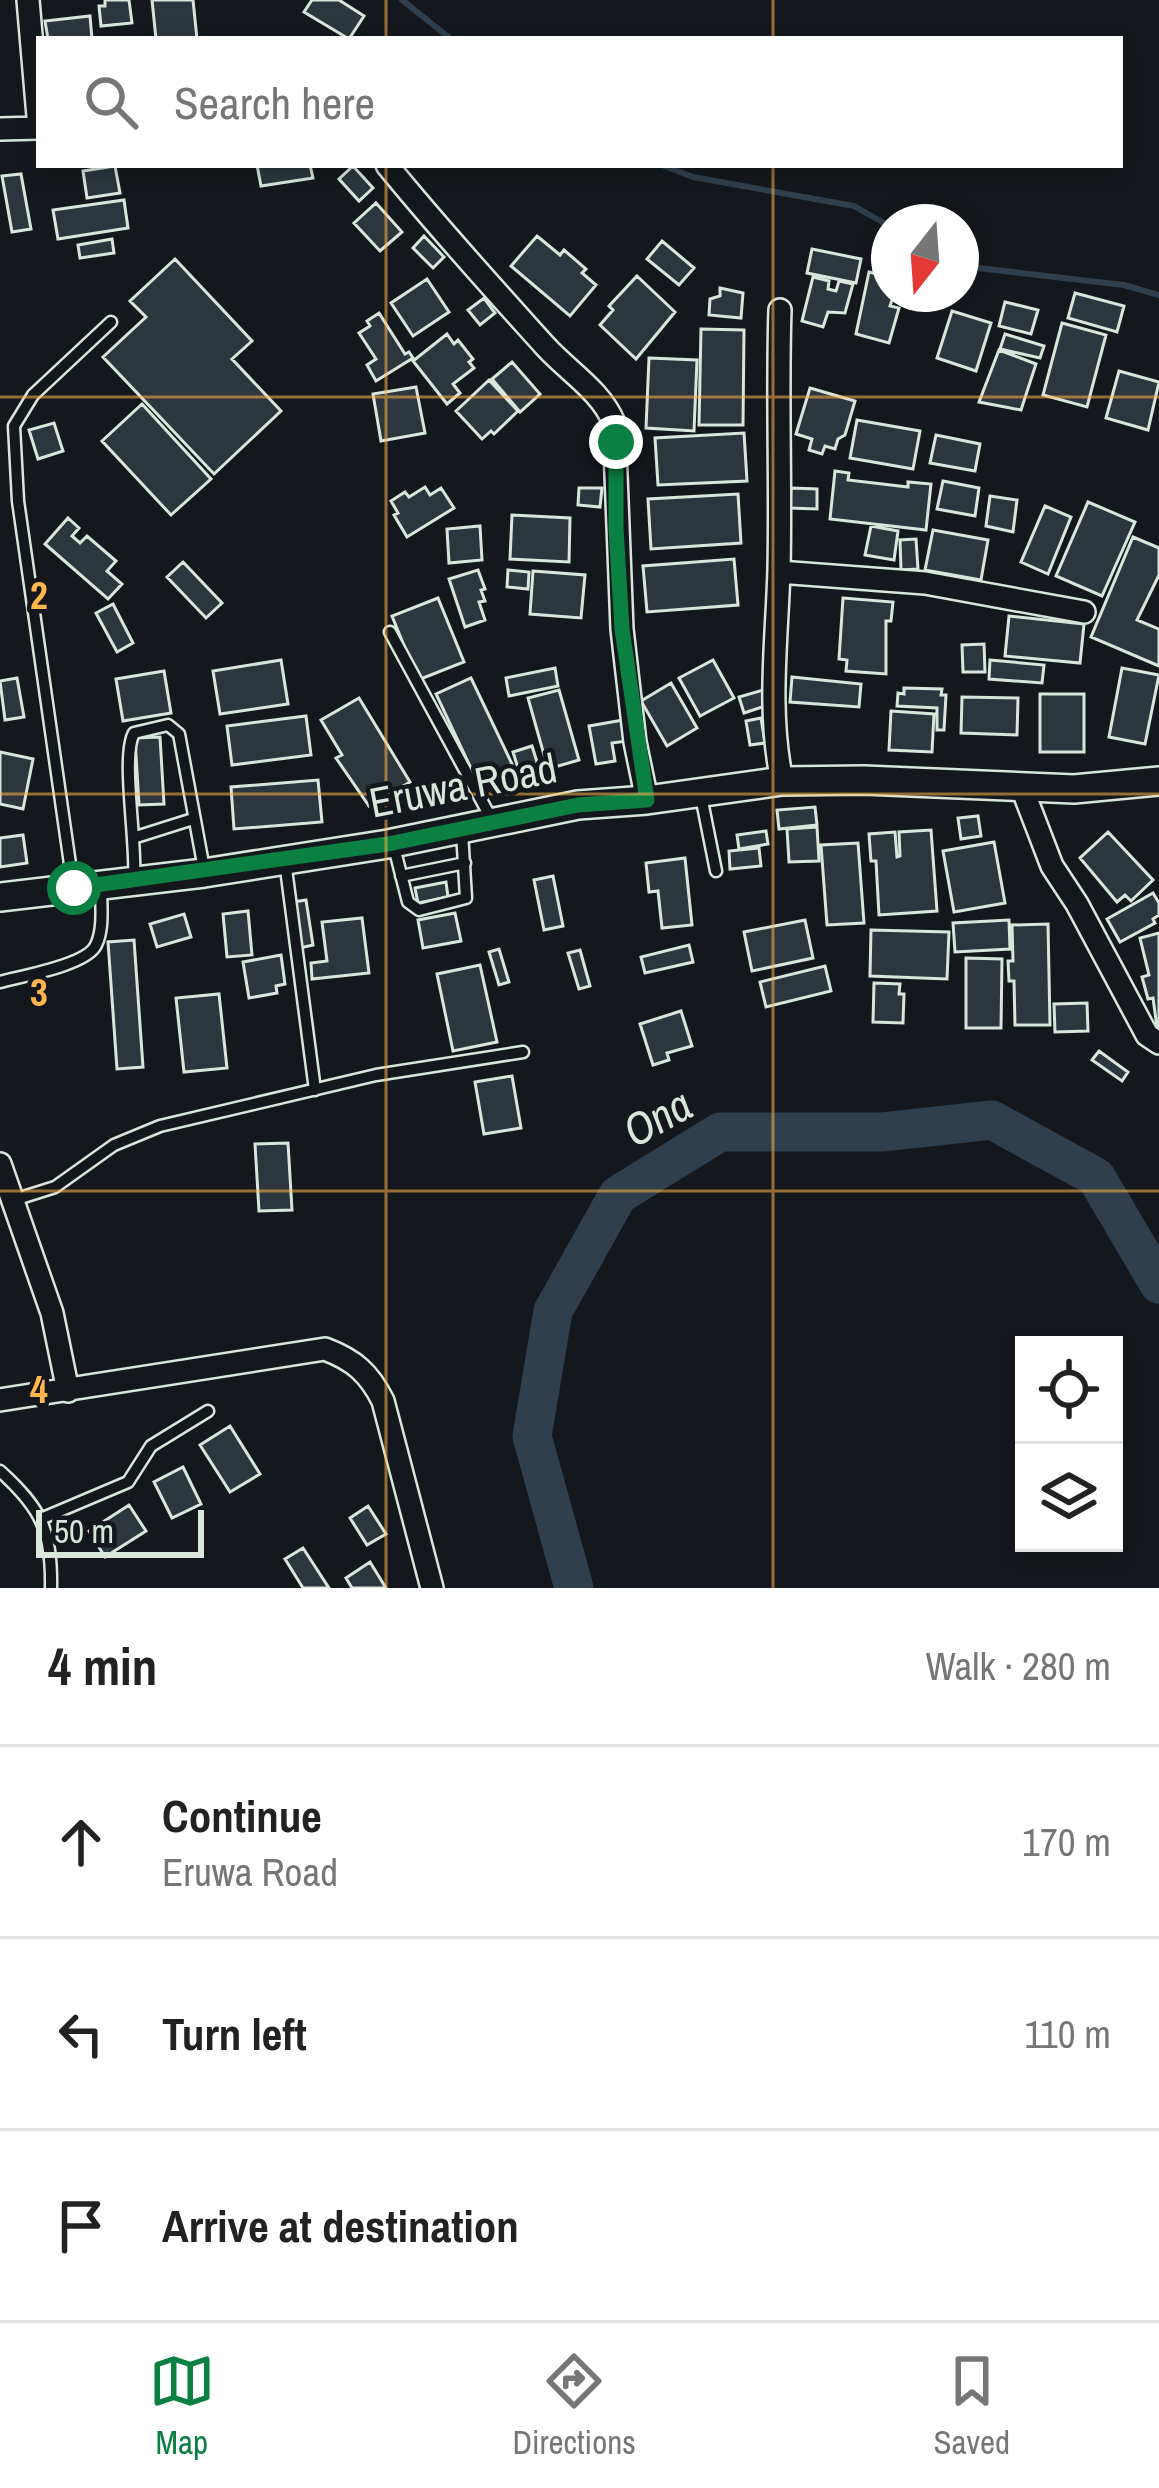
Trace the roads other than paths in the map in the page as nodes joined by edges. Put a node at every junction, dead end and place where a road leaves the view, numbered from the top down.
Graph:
1 (28, 0) edge
2 (36, 93) edge
3 (36, 128) edge
4 (0, 129) edge
5 (389, 168) edge
6 (780, 310) dead end
7 (111, 322) dead end
8 (779, 572) junction
9 (1084, 612) dead end
10 (390, 632) dead end
11 (782, 781) junction
12 (1159, 781) edge
13 (1022, 788) junction
14 (700, 793) junction
15 (647, 800) junction
16 (194, 819) junction
17 (492, 821) junction
18 (462, 828) junction
19 (136, 837) junction
20 (393, 843) junction
21 (285, 859) junction
22 (465, 863) junction
23 (716, 871) dead end
24 (205, 873) junction
25 (401, 876) junction
26 (134, 880) junction
27 (88, 886) junction
28 (0, 897) edge
29 (0, 982) edge
30 (1159, 1042) edge
31 (523, 1052) dead end
32 (315, 1090) junction
33 (0, 1164) edge
34 (13, 1201) junction
35 (68, 1391) junction
36 (0, 1400) edge
37 (208, 1411) dead end
38 (0, 1471) edge
39 (43, 1518) junction
40 (51, 1588) edge
41 (432, 1588) edge

1 - 2 street
3 - 4 street
5 - 15 street
6 - 8 street
7 - 27 lane
8 - 9 street
8 - 11 street
10 - 17 lane
11 - 13 main road, Eruwa Road
11 - 14 main road, Eruwa Road
12 - 13 main road, Eruwa Road
13 - 30 street
14 - 15 main road, Eruwa Road
14 - 23 lane
15 - 17 main road, Eruwa Road
16 - 19 lane
16 - 19 lane
16 - 24 lane
17 - 18 main road, Eruwa Road
18 - 20 main road, Eruwa Road
18 - 22 lane
19 - 26 lane
20 - 21 main road, Eruwa Road
20 - 25 lane
21 - 24 main road, Eruwa Road
21 - 32 lane
22 - 25 lane
22 - 25 lane
24 - 26 main road, Eruwa Road
26 - 27 main road, Eruwa Road
27 - 28 main road, Eruwa Road
27 - 29 lane
31 - 32 lane
32 - 34 lane
33 - 34 street
34 - 35 street
35 - 36 street
35 - 41 street
37 - 39 lane
38 - 39 lane
39 - 40 lane

